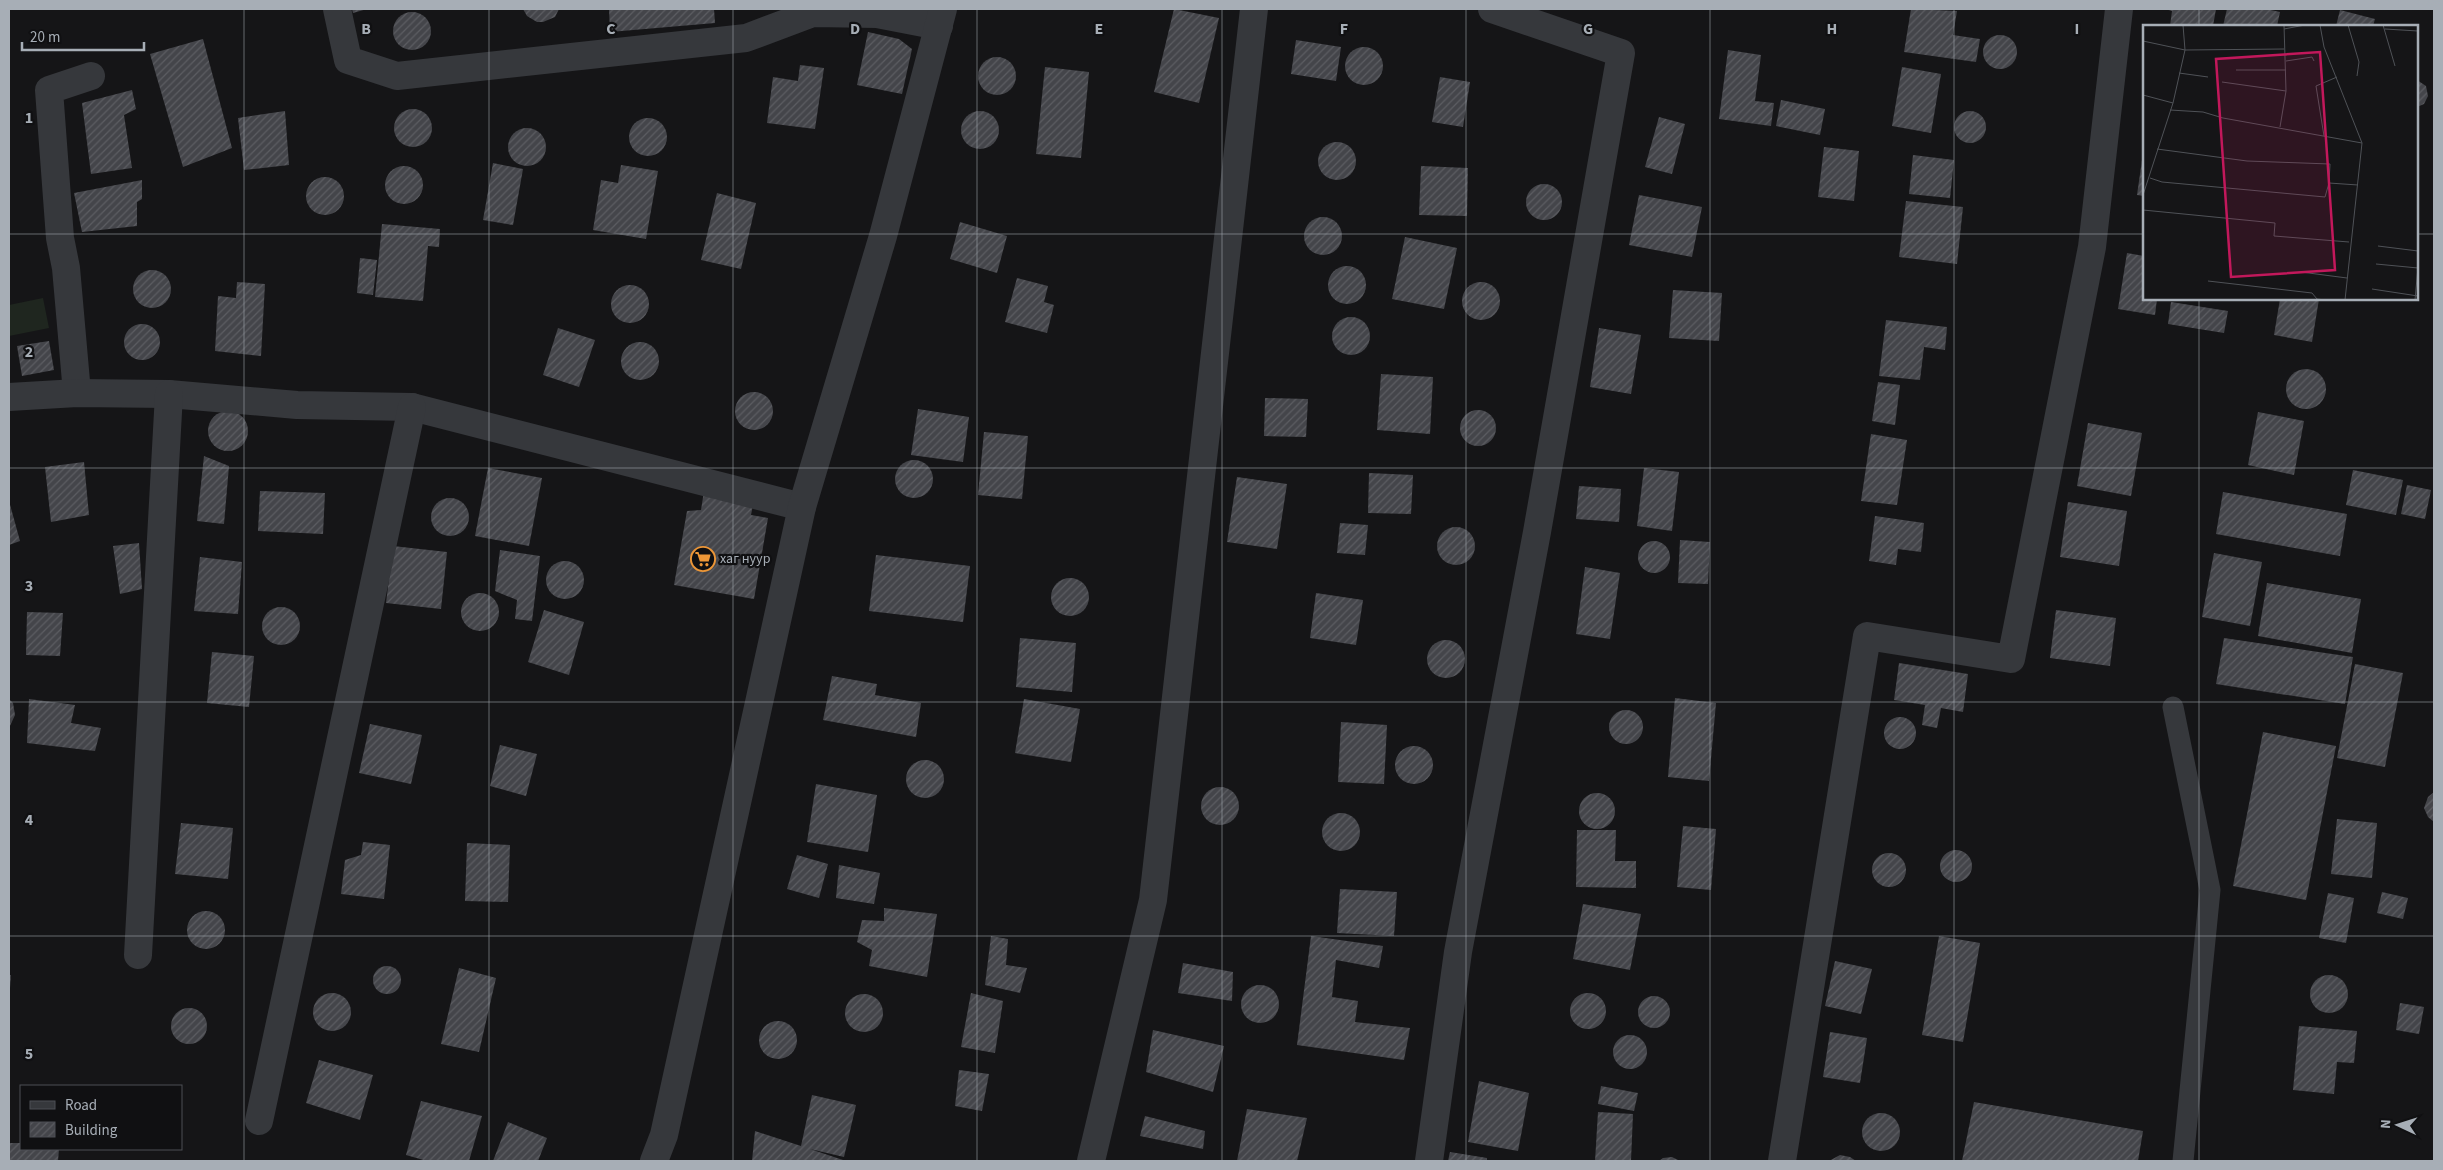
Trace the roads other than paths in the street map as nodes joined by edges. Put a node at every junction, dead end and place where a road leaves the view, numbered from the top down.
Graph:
1 (337, 9) edge
2 (1254, 9) edge
3 (1492, 9) edge
4 (2119, 9) edge
5 (941, 17) edge
6 (91, 76) dead end
7 (77, 393) junction
8 (168, 394) junction
9 (9, 397) edge
10 (412, 406) junction
11 (802, 507) junction
12 (2173, 706) dead end
13 (138, 955) dead end
14 (259, 1121) dead end
15 (654, 1161) edge
16 (1092, 1161) edge
17 (1429, 1161) edge
18 (1782, 1161) edge
19 (2183, 1161) edge

1 - 5 street
2 - 16 street
3 - 17 street
4 - 18 street
5 - 11 street
6 - 7 street
7 - 8 street
7 - 9 street
8 - 10 street
8 - 13 street
10 - 11 street
10 - 14 street
11 - 15 street
12 - 19 lane

